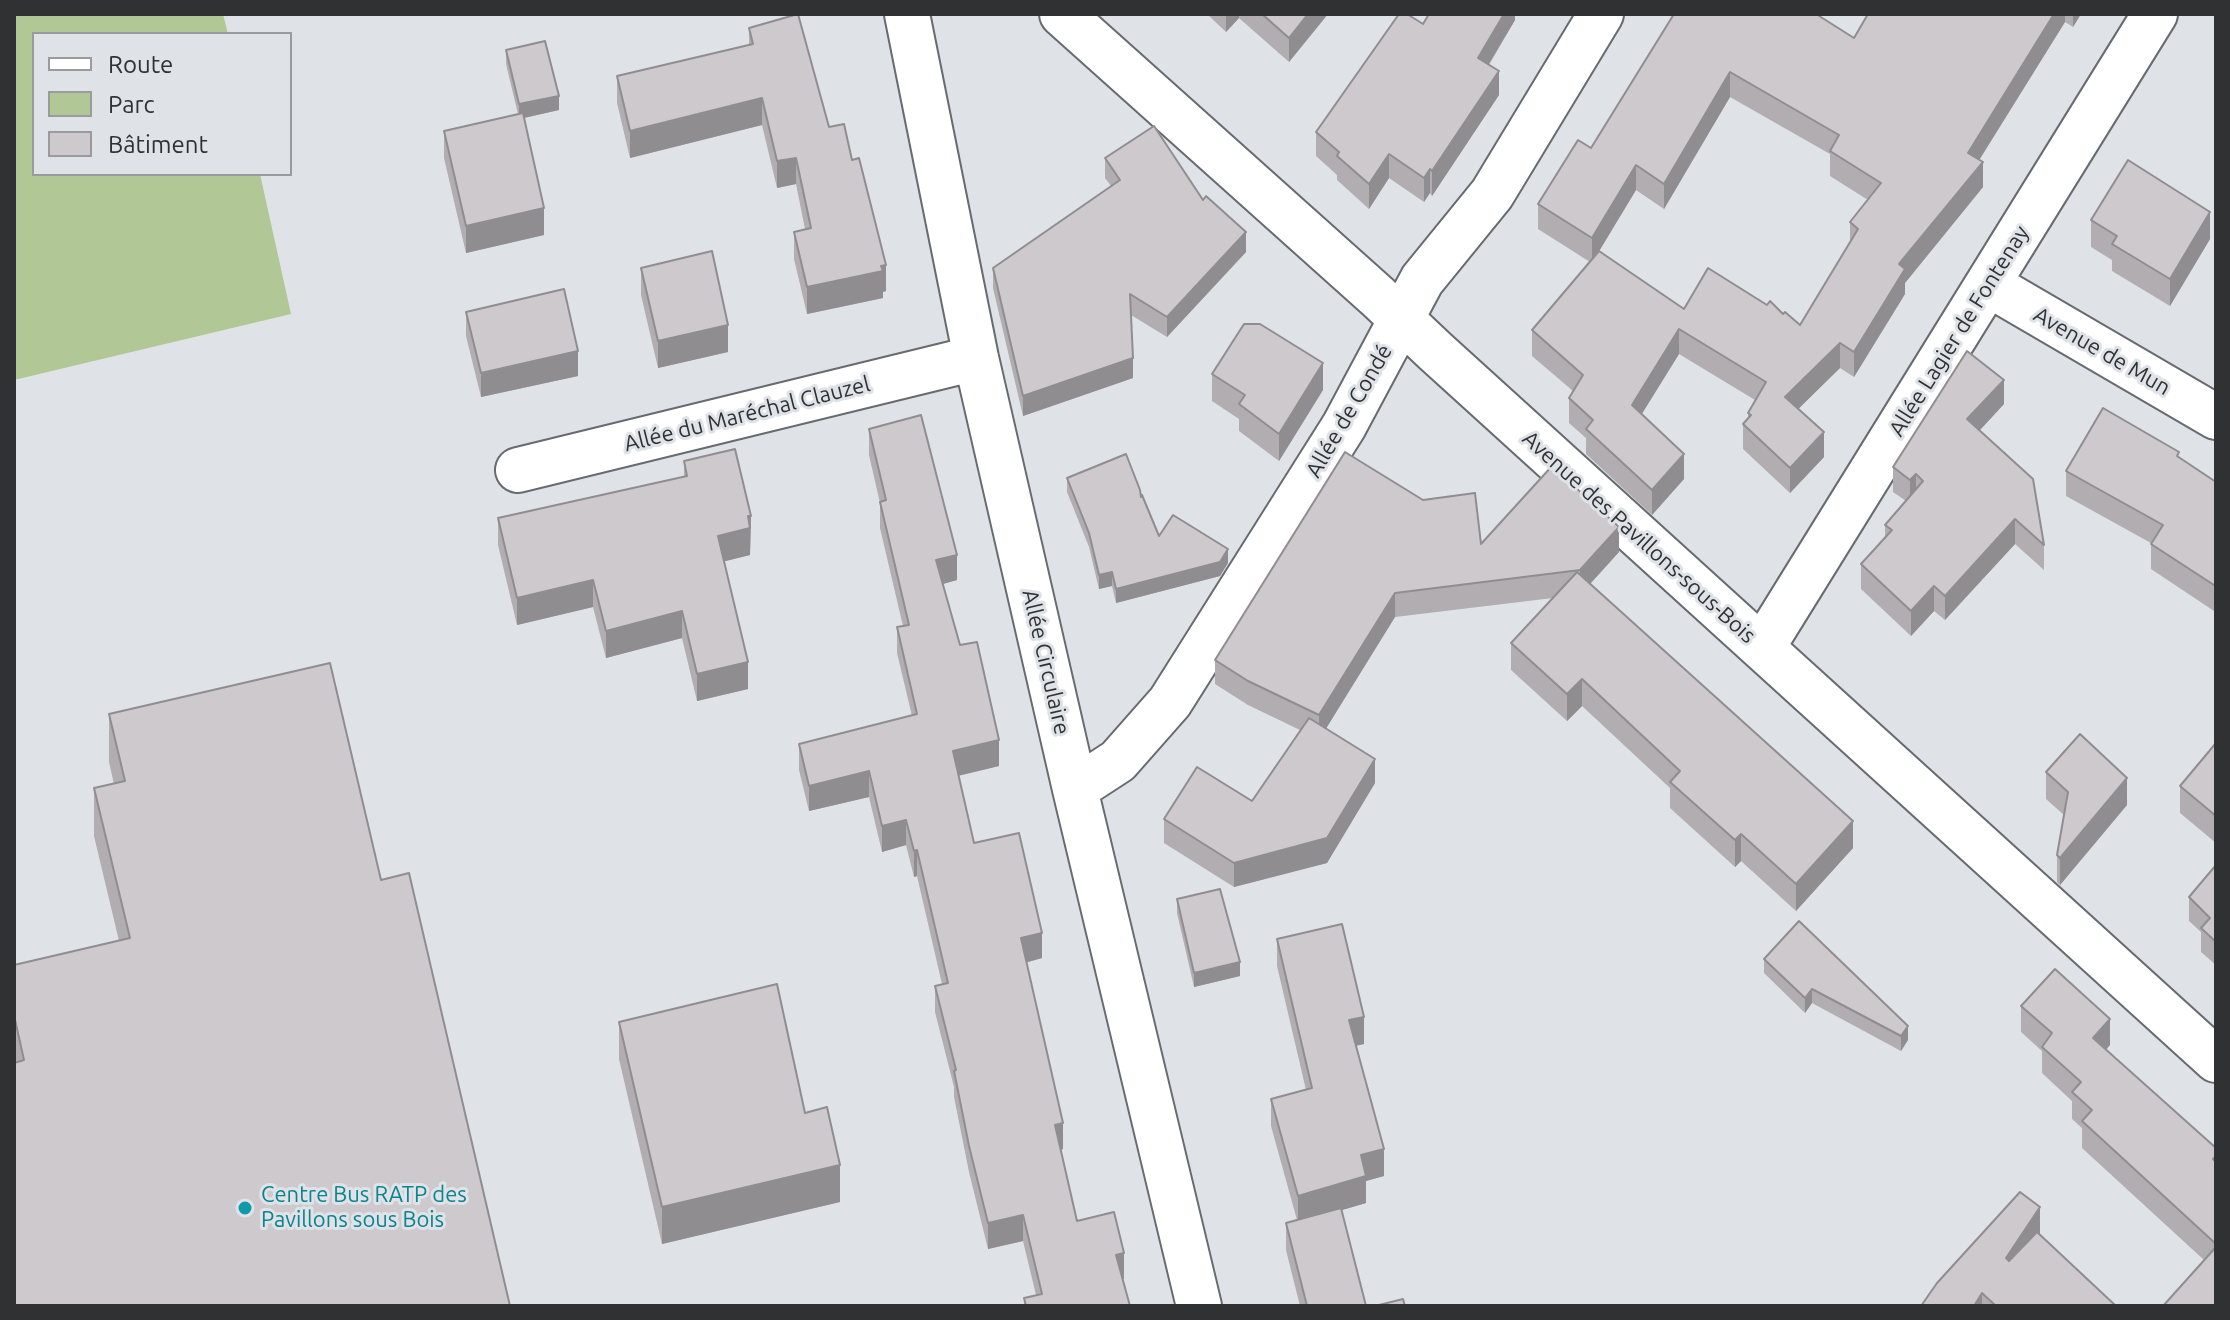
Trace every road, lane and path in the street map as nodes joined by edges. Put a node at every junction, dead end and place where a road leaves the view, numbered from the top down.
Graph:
1 (907, 14) edge
2 (1062, 14) edge
3 (1601, 14) edge
4 (2155, 14) edge
5 (1988, 284) junction
6 (1401, 319) junction
7 (976, 358) junction
8 (2216, 417) edge
9 (518, 470) dead end
10 (1762, 648) junction
11 (1075, 789) junction
12 (2216, 1060) edge
13 (1199, 1306) edge

1 - 7 street, Allée Circulaire
2 - 6 street, Avenue des Pavillons-sous-Bois
3 - 6 street, Allée de Condé
4 - 5 street, Allée Lagier de Fontenay
5 - 8 street, Avenue de Mun
5 - 10 street, Allée Lagier de Fontenay
6 - 10 street, Avenue des Pavillons-sous-Bois
6 - 11 street, Allée de Condé
7 - 9 street, Allée du Maréchal Clauzel
7 - 11 street, Allée Circulaire
10 - 12 street, Avenue des Pavillons-sous-Bois
11 - 13 street, Allée Circulaire

